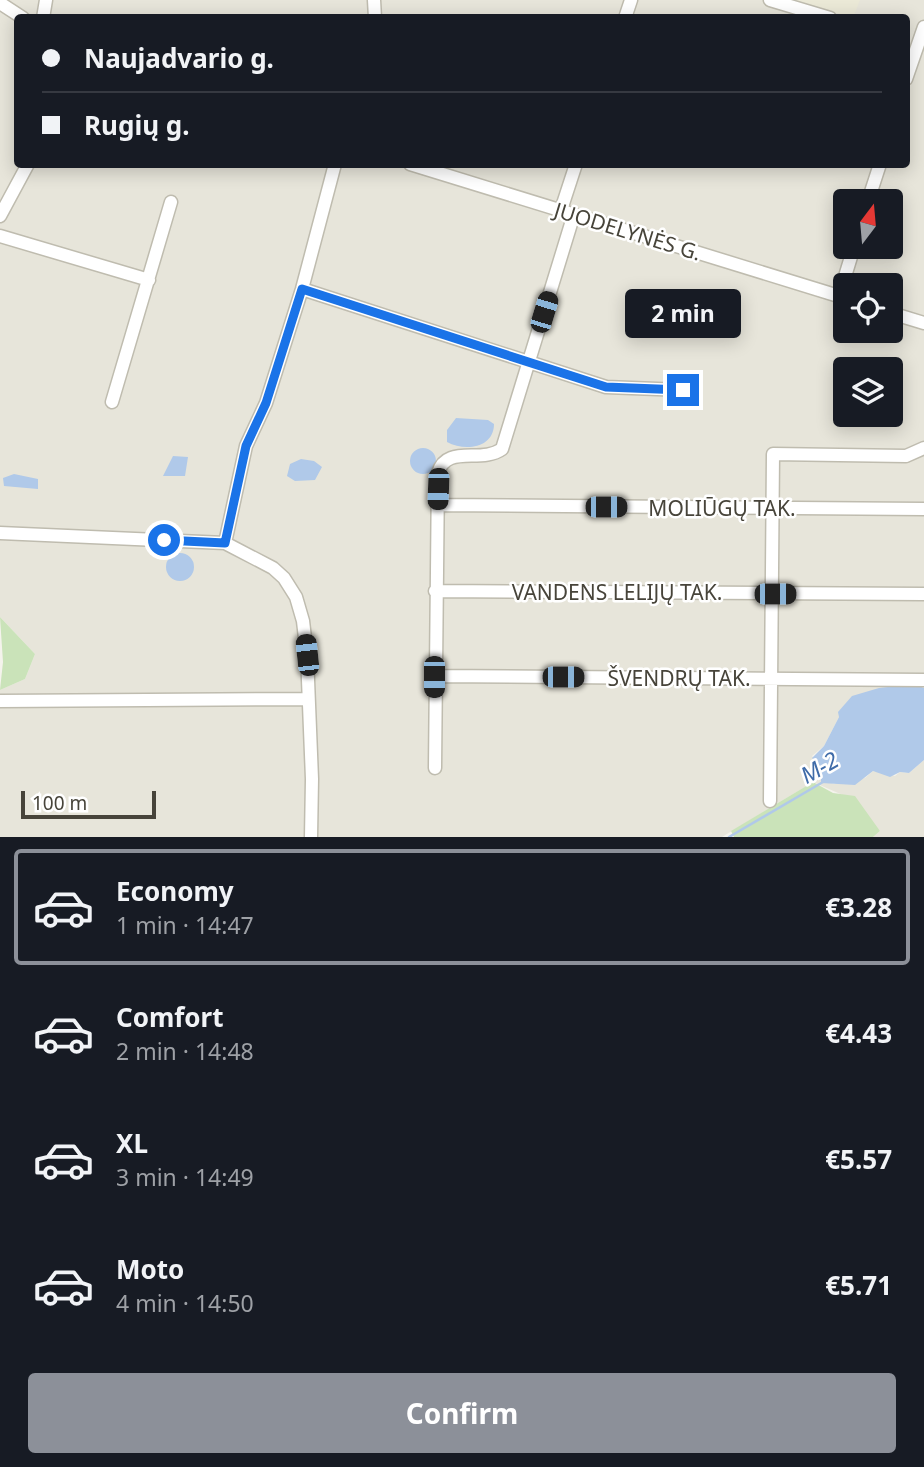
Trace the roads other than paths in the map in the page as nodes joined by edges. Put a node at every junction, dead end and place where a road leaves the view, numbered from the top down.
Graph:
1 (769, 0) edge
2 (0, 3) edge
3 (17, 14) edge
4 (816, 14) edge
5 (924, 27) edge
6 (916, 42) edge
7 (910, 64) edge
8 (25, 168) edge
9 (334, 168) edge
10 (423, 168) edge
11 (575, 168) edge
12 (879, 168) edge
13 (873, 189) edge
14 (171, 202) dead end
15 (561, 210) junction
16 (575, 214) junction
17 (0, 216) edge
18 (0, 236) edge
19 (149, 280) junction
20 (302, 289) junction
21 (833, 295) edge
22 (903, 317) edge
23 (924, 323) edge
24 (528, 362) junction
25 (683, 390) dead end
26 (112, 402) dead end
27 (924, 448) edge
28 (437, 505) junction
29 (771, 508) junction
30 (924, 509) edge
31 (0, 533) edge
32 (225, 543) junction
33 (435, 591) junction
34 (771, 594) junction
35 (924, 594) edge
36 (434, 677) junction
37 (770, 679) junction
38 (924, 680) edge
39 (308, 699) junction
40 (0, 701) edge
41 (435, 768) dead end
42 (770, 801) dead end
43 (311, 837) edge

1 - 4 street
2 - 3 street
5 - 6 street
6 - 7 street
8 - 17 street
9 - 20 street
10 - 15 street, JUODELYNĖS G.
11 - 15 street
12 - 13 street
14 - 19 street
15 - 16 street, JUODELYNĖS G.
16 - 21 street, JUODELYNĖS G.
16 - 24 street
18 - 19 street
19 - 26 street
20 - 24 street
20 - 32 street
22 - 23 street
24 - 25 street
24 - 28 street
27 - 29 street
28 - 29 street, MOLIŪGŲ TAK.
28 - 33 street
29 - 30 street, MOLIŪGŲ TAK.
29 - 34 street
31 - 32 street
32 - 39 street
33 - 34 street, VANDENS LELIJŲ TAK.
33 - 36 street
34 - 35 street, VANDENS LELIJŲ TAK.
34 - 37 street
36 - 37 street, ŠVENDRŲ TAK.
36 - 41 street
37 - 38 street, ŠVENDRŲ TAK.
37 - 42 street
39 - 40 street
39 - 43 street

